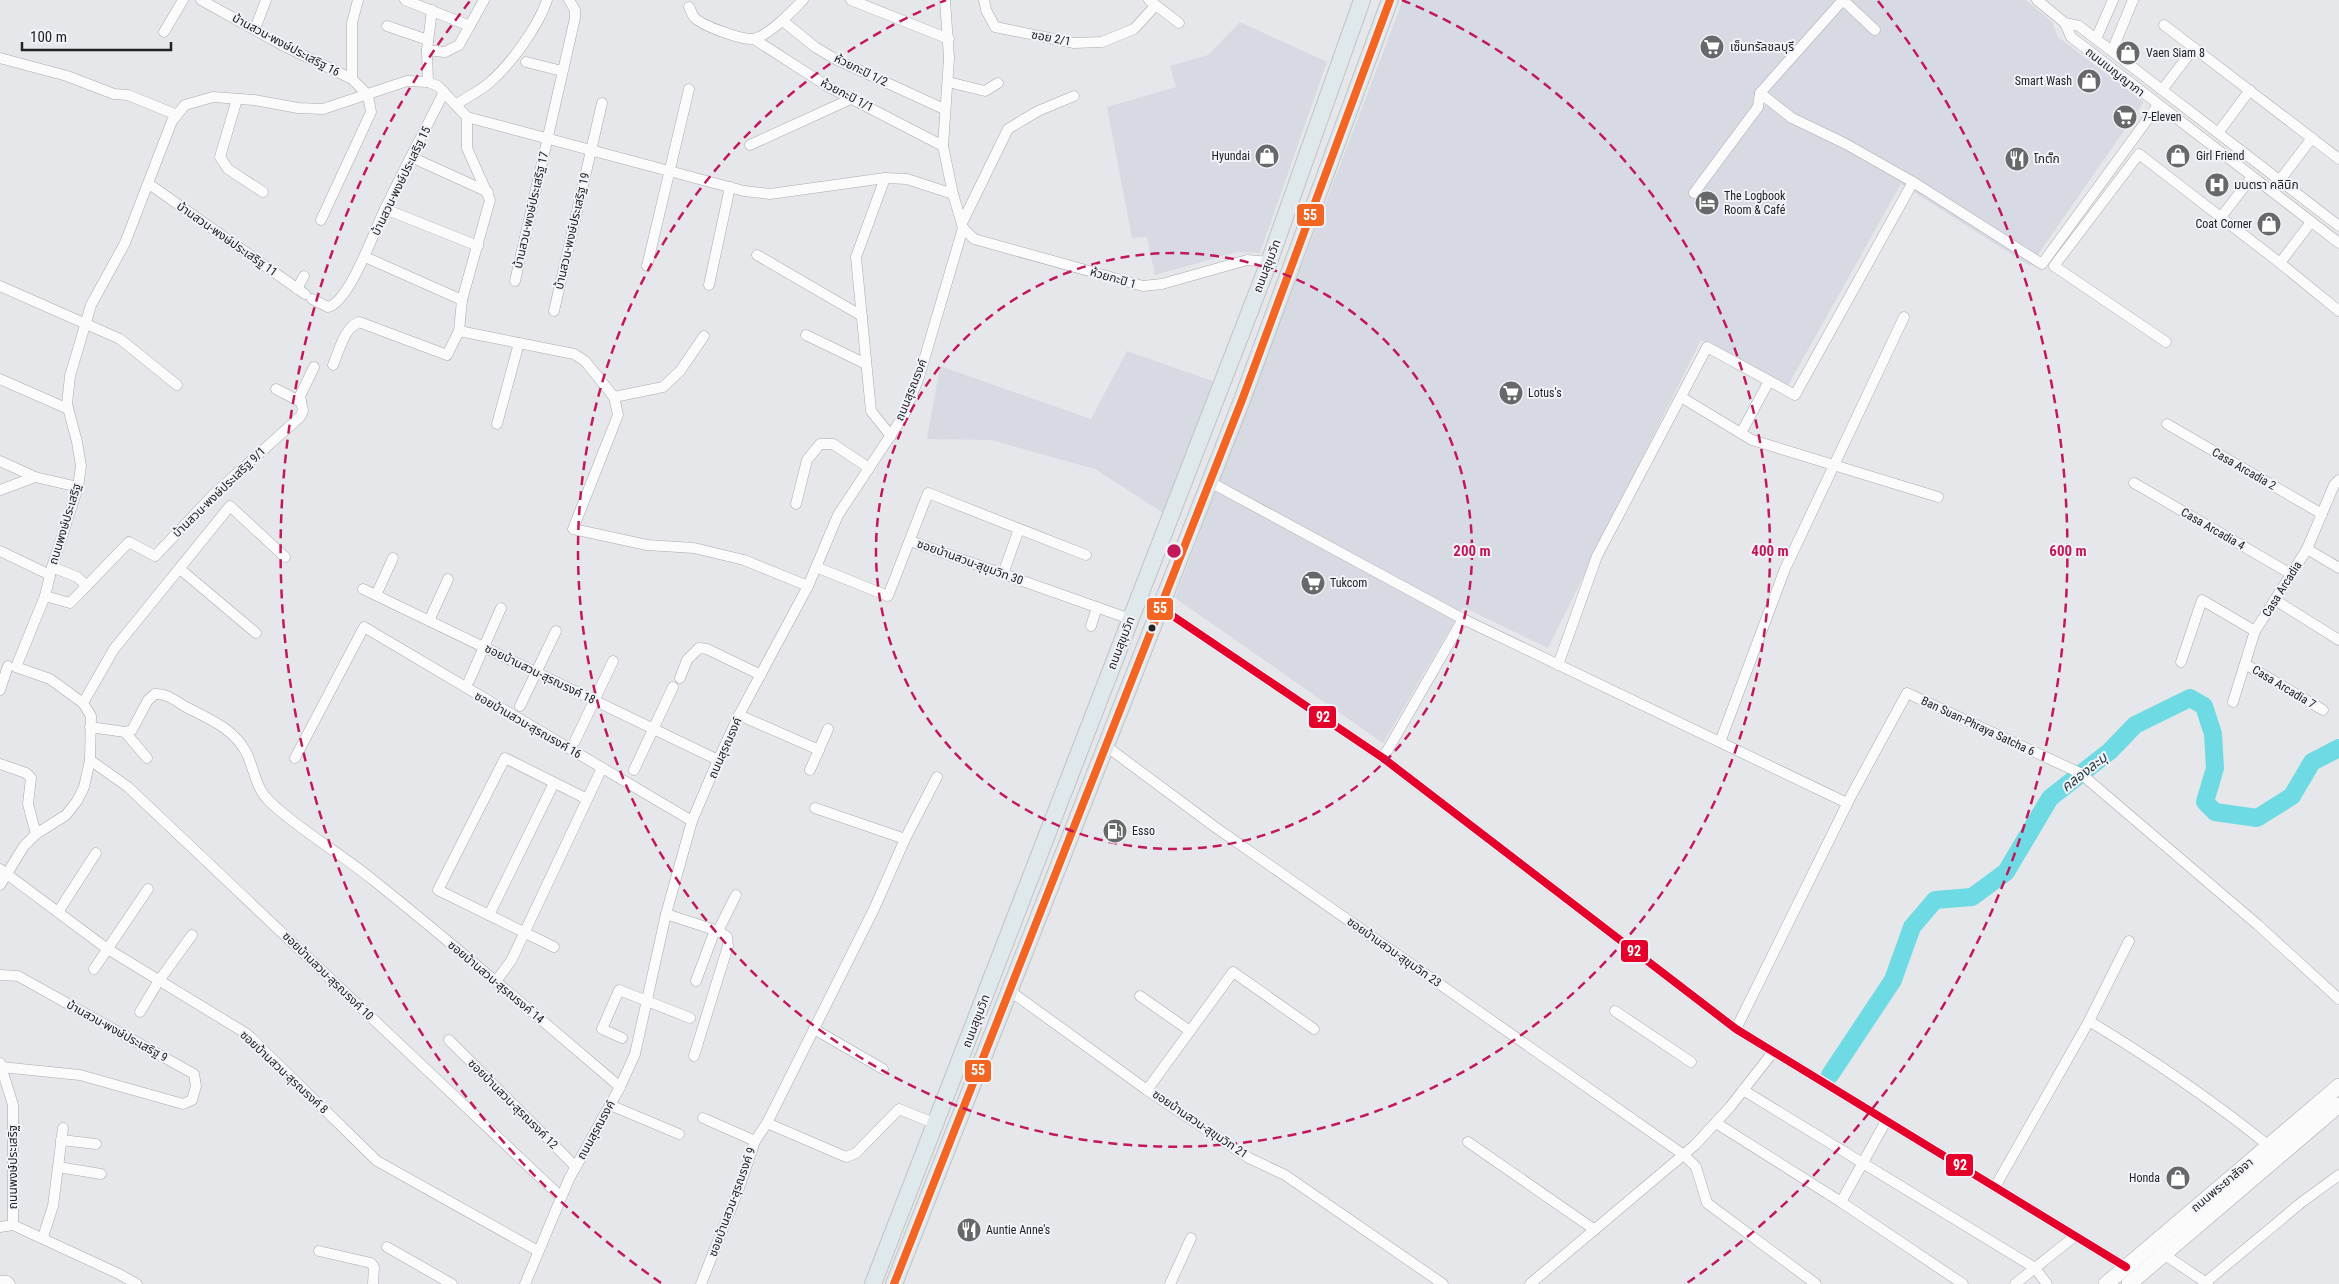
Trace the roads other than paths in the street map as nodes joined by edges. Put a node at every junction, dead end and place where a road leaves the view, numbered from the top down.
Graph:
1 (183, 0) edge
2 (201, 0) edge
3 (266, 0) edge
4 (358, 0) edge
5 (405, 0) edge
6 (484, 0) edge
7 (547, 0) edge
8 (569, 0) edge
9 (803, 0) edge
10 (850, 0) edge
11 (945, 0) edge
12 (984, 0) edge
13 (1362, 0) edge
14 (1390, 0) edge
15 (1843, 0) edge
16 (2037, 0) edge
17 (2113, 0) edge
18 (2133, 0) edge
19 (1152, 3) edge
20 (689, 7) dead end
21 (432, 10) junction
22 (783, 21) junction
23 (1180, 23) dead end
24 (2065, 23) junction
25 (2164, 25) dead end
26 (387, 26) dead end
27 (470, 26) junction
28 (255, 29) junction
29 (1875, 30) dead end
30 (164, 32) dead end
31 (754, 39) junction
32 (949, 39) junction
33 (2096, 39) junction
34 (427, 45) junction
35 (2194, 48) junction
36 (2112, 51) junction
37 (0, 58) edge
38 (526, 62) dead end
39 (562, 71) junction
40 (352, 79) junction
41 (428, 82) junction
42 (948, 82) junction
43 (998, 83) dead end
44 (689, 89) dead end
45 (2162, 90) junction
46 (2250, 90) junction
47 (444, 92) junction
48 (1760, 93) junction
49 (368, 96) junction
50 (1074, 96) dead end
51 (853, 98) junction
52 (237, 99) junction
53 (602, 102) dead end
54 (457, 104) junction
55 (2158, 104) junction
56 (2184, 106) junction
57 (944, 109) junction
58 (177, 115) junction
59 (467, 117) junction
60 (2175, 118) junction
61 (2218, 133) junction
62 (547, 138) junction
63 (2312, 138) junction
64 (750, 145) dead end
65 (943, 146) junction
66 (591, 150) junction
67 (411, 157) junction
68 (2339, 159) edge
69 (669, 171) junction
70 (2252, 177) junction
71 (885, 178) junction
72 (2280, 180) junction
73 (1913, 182) junction
74 (149, 184) junction
75 (730, 187) junction
76 (262, 192) dead end
77 (488, 192) junction
78 (1694, 193) dead end
79 (953, 194) junction
80 (2302, 197) junction
81 (2293, 208) junction
82 (384, 209) junction
83 (2221, 217) junction
84 (321, 220) dead end
85 (2311, 222) junction
86 (2338, 223) edge
87 (962, 225) junction
88 (2339, 243) edge
89 (478, 246) junction
90 (757, 255) dead end
91 (366, 257) junction
92 (1269, 262) junction
93 (2280, 263) junction
94 (646, 266) dead end
95 (304, 276) dead end
96 (515, 281) dead end
97 (709, 284) dead end
98 (0, 286) edge
99 (304, 294) junction
100 (462, 300) junction
101 (2338, 309) edge
102 (554, 311) dead end
103 (862, 316) junction
104 (1904, 317) dead end
105 (85, 324) junction
106 (459, 331) junction
107 (806, 335) dead end
108 (704, 336) dead end
109 (2166, 342) dead end
110 (519, 343) junction
111 (866, 364) junction
112 (333, 365) dead end
113 (314, 367) dead end
114 (0, 380) edge
115 (1769, 381) junction
116 (177, 385) dead end
117 (276, 390) dead end
118 (614, 397) junction
119 (1681, 397) junction
120 (301, 402) junction
121 (68, 409) junction
122 (497, 424) dead end
123 (2167, 424) dead end
124 (1741, 433) junction
125 (891, 436) junction
126 (0, 461) edge
127 (1835, 464) junction
128 (869, 468) junction
129 (35, 477) junction
130 (2339, 480) edge
131 (1210, 482) junction
132 (2134, 483) dead end
133 (78, 487) junction
134 (0, 490) edge
135 (1938, 497) dead end
136 (796, 504) dead end
137 (2322, 514) junction
138 (1019, 529) junction
139 (910, 541) junction
140 (2307, 549) junction
141 (0, 551) edge
142 (1086, 555) dead end
143 (285, 556) dead end
144 (393, 558) dead end
145 (816, 567) junction
146 (180, 568) junction
147 (2339, 568) edge
148 (51, 571) junction
149 (1003, 574) junction
150 (2291, 574) junction
151 (448, 579) dead end
152 (87, 586) junction
153 (808, 586) junction
154 (363, 589) dead end
155 (376, 595) junction
156 (45, 596) junction
157 (2275, 600) junction
158 (1097, 607) junction
159 (502, 608) dead end
160 (1161, 608) junction
161 (1130, 619) junction
162 (1463, 619) junction
163 (428, 621) junction
164 (1091, 626) dead end
165 (556, 631) dead end
166 (2256, 631) junction
167 (256, 633) dead end
168 (2339, 640) edge
169 (484, 647) junction
170 (613, 660) dead end
171 (2181, 662) dead end
172 (2245, 664) junction
173 (1558, 665) junction
174 (8, 666) edge
175 (537, 673) junction
176 (761, 675) junction
177 (680, 678) dead end
178 (469, 682) dead end
179 (673, 687) dead end
180 (0, 690) edge
181 (594, 700) junction
182 (2233, 702) dead end
183 (83, 704) junction
184 (520, 706) dead end
185 (2323, 710) dead end
186 (740, 715) junction
187 (90, 727) junction
188 (653, 728) junction
189 (828, 729) dead end
190 (125, 732) junction
191 (575, 741) dead end
192 (1720, 742) junction
193 (1082, 746) junction
194 (819, 750) junction
195 (1104, 750) junction
196 (146, 758) dead end
197 (295, 758) dead end
198 (1382, 758) junction
199 (90, 760) junction
200 (718, 760) junction
201 (0, 764) edge
202 (602, 768) junction
203 (634, 770) dead end
204 (810, 770) dead end
205 (937, 776) dead end
206 (554, 783) junction
207 (587, 799) junction
208 (1848, 803) junction
209 (815, 808) dead end
210 (692, 821) junction
211 (36, 834) junction
212 (905, 839) junction
213 (96, 853) dead end
214 (4, 871) edge
215 (0, 885) edge
216 (148, 889) dead end
217 (736, 896) dead end
218 (58, 912) junction
219 (666, 914) junction
220 (489, 915) junction
221 (716, 930) junction
222 (524, 932) junction
223 (192, 934) dead end
224 (2129, 941) dead end
225 (554, 947) dead end
226 (106, 948) junction
227 (94, 969) dead end
228 (0, 975) edge
229 (696, 980) dead end
230 (496, 981) junction
231 (158, 982) junction
232 (1010, 991) junction
233 (1140, 996) dead end
234 (2339, 999) edge
235 (648, 1000) junction
236 (1615, 1011) dead end
237 (140, 1012) dead end
238 (690, 1018) dead end
239 (2089, 1021) junction
240 (814, 1029) junction
241 (1736, 1029) junction
242 (1314, 1030) dead end
243 (1190, 1031) junction
244 (622, 1038) dead end
245 (449, 1040) dead end
246 (1773, 1052) junction
247 (694, 1056) dead end
248 (1691, 1062) dead end
249 (1, 1065) edge
250 (883, 1069) dead end
251 (2339, 1086) edge
252 (620, 1087) junction
253 (1148, 1090) junction
254 (1744, 1090) junction
255 (2339, 1105) edge
256 (610, 1106) junction
257 (2321, 1111) junction
258 (703, 1118) dead end
259 (1886, 1121) junction
260 (767, 1123) junction
261 (1716, 1123) junction
262 (936, 1124) junction
263 (62, 1128) dead end
264 (679, 1134) dead end
265 (61, 1140) junction
266 (754, 1141) junction
267 (1468, 1142) dead end
268 (96, 1144) dead end
269 (2269, 1146) junction
270 (1684, 1155) junction
271 (1864, 1162) junction
272 (58, 1167) junction
273 (576, 1167) junction
274 (101, 1174) dead end
275 (2339, 1175) edge
276 (1995, 1187) junction
277 (561, 1197) junction
278 (1841, 1202) junction
279 (13, 1225) junction
280 (0, 1227) edge
281 (1595, 1230) junction
282 (2075, 1236) junction
283 (43, 1237) junction
284 (1190, 1238) dead end
285 (387, 1247) dead end
286 (2158, 1249) junction
287 (319, 1251) dead end
288 (538, 1251) junction
289 (2126, 1267) junction
290 (2035, 1268) junction
291 (0, 1281) edge
292 (2207, 1283) edge
293 (10, 1284) edge
294 (137, 1284) edge
295 (373, 1284) edge
296 (452, 1284) edge
297 (525, 1284) edge
298 (702, 1284) edge
299 (873, 1284) edge
300 (894, 1284) edge
301 (1170, 1284) edge
302 (1444, 1284) edge
303 (1530, 1284) edge
304 (1816, 1284) edge
305 (1963, 1284) edge
306 (2015, 1284) edge
307 (2047, 1284) edge
308 (2106, 1284) edge
309 (2129, 1284) edge

1 - 30 street
2 - 28 street, บ้านสวน-พงษ์ประเสริฐ 16
3 - 28 street
4 - 40 street
5 - 21 street
6 - 27 street
7 - 54 street
8 - 39 street, บ้านสวน-พงษ์ประเสริฐ 17
9 - 22 street
10 - 32 street
11 - 32 street
12 - 19 street, ซอย 2/1
13 - 92 main road, ถนนสุขุมวิท
14 - 131 main road, ถนนสุขุมวิท
15 - 29 street
15 - 48 street
16 - 24 street, ถนนเบญญาภา
17 - 33 street
18 - 36 street
19 - 23 street
20 - 31 street, ห้วยกะปิ 1/1
21 - 27 street
21 - 34 street
22 - 31 street
22 - 57 street, ห้วยกะปิ 1/2
24 - 33 street, ถนนเบญญาภา
24 - 55 street, ถนนเบญญาภา
25 - 35 street
26 - 34 street
27 - 34 street
28 - 40 street, บ้านสวน-พงษ์ประเสริฐ 16
31 - 51 street, ห้วยกะปิ 1/1
32 - 42 street
33 - 36 street, ถนนเบญญาภา
34 - 41 street
35 - 45 street
35 - 46 street
36 - 45 street, ถนนเบญญาภา
37 - 58 street
38 - 39 street
39 - 62 street, บ้านสวน-พงษ์ประเสริฐ 17
40 - 49 street, บ้านสวน-พงษ์ประเสริฐ 16
41 - 47 street
41 - 49 street
42 - 43 street
42 - 57 street
44 - 69 street
45 - 56 street, ถนนเบญญาภา
46 - 61 street
46 - 63 street
47 - 54 street
47 - 67 street, บ้านสวน-พงษ์ประเสริฐ 15
48 - 73 street
48 - 78 street
49 - 52 street
49 - 84 street
50 - 87 street, ถนนสุรณรงค์
51 - 64 street
51 - 65 street, ห้วยกะปิ 1/1
52 - 58 street, ถนนพงษ์ประเสริฐ
52 - 76 street
53 - 66 street, บ้านสวน-พงษ์ประเสริฐ 19
54 - 59 street
55 - 60 street, ถนนเบญญาภา
55 - 73 street
56 - 60 street
56 - 61 street, ถนนเบญญาภา
57 - 65 street
58 - 74 street, ถนนพงษ์ประเสริฐ
59 - 62 street
59 - 77 street
60 - 70 street, ถนนเบญญาภา
61 - 72 street, ถนนเบญญาภา
62 - 66 street
62 - 96 street, บ้านสวน-พงษ์ประเสริฐ 17
63 - 68 street
63 - 72 street
65 - 79 street
66 - 69 street
66 - 102 street, บ้านสวน-พงษ์ประเสริฐ 19
67 - 77 street
67 - 82 street, บ้านสวน-พงษ์ประเสริฐ 15
69 - 75 street
69 - 94 street
70 - 81 street, ถนนเบญญาภา
70 - 83 street
71 - 75 street
71 - 79 street
71 - 103 street
72 - 80 street, ถนนเบญญาภา
73 - 115 street
74 - 99 street, บ้านสวน-พงษ์ประเสริฐ 11
74 - 105 street, ถนนพงษ์ประเสริฐ
75 - 97 street
77 - 89 street
79 - 87 street
80 - 81 street
80 - 86 street, ถนนเบญญาภา
81 - 85 street, ถนนเบญญาภา
82 - 89 street
82 - 91 street, บ้านสวน-พงษ์ประเสริฐ 15
83 - 93 street
83 - 109 street
85 - 88 street, ถนนเบญญาภา
85 - 93 street
87 - 92 street, ห้วยกะปิ 1
87 - 125 street, ถนนสุรณรงค์
89 - 100 street
90 - 103 street
91 - 99 street, บ้านสวน-พงษ์ประเสริฐ 15
91 - 100 street
92 - 161 main road, ถนนสุขุมวิท
93 - 101 street
95 - 99 street
98 - 105 street
100 - 106 street
103 - 111 street
104 - 127 street
105 - 116 street
105 - 121 street, ถนนพงษ์ประเสริฐ
106 - 110 street
106 - 112 street
107 - 111 street
108 - 118 street
110 - 118 street
110 - 122 street
111 - 125 street
113 - 120 street
114 - 121 street
115 - 119 street
115 - 124 street
117 - 120 street
118 - 153 street
119 - 124 street
119 - 173 street
120 - 152 street, บ้านสวน-พงษ์ประเสริฐ 9/1
121 - 133 street, ถนนพงษ์ประเสริฐ
123 - 137 street, Casa Arcadia 2
124 - 127 street
125 - 128 street, ถนนสุรณรงค์
126 - 129 street
127 - 135 street
127 - 192 street
128 - 136 street
128 - 145 street, ถนนสุรณรงค์
129 - 133 street
129 - 134 street
130 - 137 street, Casa Arcadia
131 - 160 main road, ถนนสุขุมวิท
131 - 162 street
132 - 150 street, Casa Arcadia 4
133 - 148 street, ถนนพงษ์ประเสริฐ
137 - 140 street, Casa Arcadia
138 - 139 street
138 - 142 street
138 - 149 street
139 - 145 street, ซอยบ้านสวน-สุขุมวิท 30
139 - 149 street, ซอยบ้านสวน-สุขุมวิท 30
140 - 147 street
140 - 150 street, Casa Arcadia
141 - 148 street
143 - 146 street
144 - 155 street
145 - 153 street, ถนนสุรณรงค์
146 - 167 street
146 - 183 street
148 - 152 street
148 - 156 street, ถนนพงษ์ประเสริฐ
149 - 158 street, ซอยบ้านสวน-สุขุมวิท 30
150 - 157 street, Casa Arcadia
151 - 163 street
152 - 156 street, บ้านสวน-พงษ์ประเสริฐ 9/1
153 - 176 street, ถนนสุรณรงค์
154 - 155 street, ซอยบ้านสวน-สุรณรงค์ 18
155 - 163 street, ซอยบ้านสวน-สุรณรงค์ 18
156 - 174 street, ถนนพงษ์ประเสริฐ
157 - 166 street, Casa Arcadia
157 - 168 street
158 - 161 street, ซอยบ้านสวน-สุขุมวิท 30
158 - 164 street
159 - 169 street
160 - 195 main road, ถนนสุขุมวิท
160 - 198 street
161 - 193 main road, ถนนสุขุมวิท
162 - 173 street
162 - 198 street
163 - 169 street, ซอยบ้านสวน-สุรณรงค์ 18
165 - 175 street
166 - 171 street
166 - 172 street, Casa Arcadia
169 - 175 street, ซอยบ้านสวน-สุรณรงค์ 18
169 - 178 street
170 - 181 street
172 - 182 street, Casa Arcadia
172 - 185 street, Casa Arcadia 7
173 - 192 street
174 - 180 street, ถนนพงษ์ประเสริฐ
174 - 183 street
175 - 181 street, ซอยบ้านสวน-สุรณรงค์ 18
175 - 184 street
176 - 177 street
176 - 186 street, ถนนสุรณรงค์
179 - 188 street
181 - 188 street, ซอยบ้านสวน-สุรณรงค์ 18
181 - 191 street
183 - 187 street
186 - 194 street
186 - 200 street, ถนนสุรณรงค์
187 - 190 street
187 - 199 street
188 - 200 street, ซอยบ้านสวน-สุรณรงค์ 18
188 - 203 street
189 - 194 street
190 - 196 street
190 - 230 street, ซอยบ้านสวน-สุรณรงค์ 14
192 - 208 street
193 - 195 main road
193 - 262 main road, ถนนสุขุมวิท
194 - 204 street
195 - 232 main road, ถนนสุขุมวิท
195 - 270 street, ซอยบ้านสวน-สุขุมวิท 23
197 - 202 street, ซอยบ้านสวน-สุรณรงค์ 16
198 - 241 street
199 - 211 street
199 - 277 street, ซอยบ้านสวน-สุรณรงค์ 10
200 - 210 street, ถนนสุรณรงค์
201 - 211 street
202 - 207 street
202 - 210 street, ซอยบ้านสวน-สุรณรงค์ 16
205 - 212 street, ซอยบ้านสวน-สุรณรงค์ 9
206 - 207 street
206 - 220 street
206 - 220 street
207 - 222 street
208 - 234 street, Ban Suan-Phraya Satcha 6
208 - 241 street, Ban Suan-Phraya Satcha 6
209 - 212 street
210 - 219 street, ถนนสุรณรงค์
211 - 214 street
212 - 240 street, ซอยบ้านสวน-สุรณรงค์ 9
213 - 218 street
214 - 215 street
214 - 218 street, ซอยบ้านสวน-สุรณรงค์ 8
216 - 226 street
217 - 221 street
218 - 226 street, ซอยบ้านสวน-สุรณรงค์ 8
219 - 221 street
219 - 235 street, ถนนสุรณรงค์
220 - 222 street
221 - 229 street
221 - 247 street
222 - 225 street
222 - 230 street
223 - 231 street
224 - 239 street
226 - 227 street
226 - 231 street, ซอยบ้านสวน-สุรณรงค์ 8
228 - 249 street, บ้านสวน-พงษ์ประเสริฐ 9
230 - 252 street, ซอยบ้านสวน-สุรณรงค์ 14
231 - 237 street
231 - 288 street, ซอยบ้านสวน-สุรณรงค์ 8
232 - 253 street, ซอยบ้านสวน-สุขุมวิท 21
232 - 300 main road, ถนนสุขุมวิท
233 - 243 street
235 - 238 street
235 - 244 street
235 - 252 street, ถนนสุรณรงค์
236 - 248 street
239 - 269 street
239 - 276 street
240 - 250 street
240 - 260 street, ซอยบ้านสวน-สุรณรงค์ 9
241 - 246 street
242 - 243 street
243 - 253 street
245 - 273 street, ซอยบ้านสวน-สุรณรงค์ 12
246 - 254 street
246 - 259 street
249 - 279 street, ถนนพงษ์ประเสริฐ
251 - 257 main road, ถนนพระยาสัจจา
252 - 256 street, ถนนสุรณรงค์
253 - 302 street, ซอยบ้านสวน-สุขุมวิท 21
254 - 261 street
254 - 271 street
255 - 257 main road, ถนนพระยาสัจจา
256 - 264 street
256 - 273 street, ถนนสุรณรงค์
257 - 269 main road, ถนนพระยาสัจจา
257 - 286 main road, ถนนพระยาสัจจา
258 - 266 street
259 - 271 street
259 - 276 street
260 - 262 street
260 - 266 street, ซอยบ้านสวน-สุรณรงค์ 9
261 - 270 street
261 - 278 street
262 - 299 main road, ถนนสุขุมวิท
263 - 265 street
265 - 268 street
265 - 272 street
266 - 298 street, ซอยบ้านสวน-สุรณรงค์ 9
267 - 281 street
269 - 286 main road, ถนนพระยาสัจจา
270 - 281 street
270 - 304 street, ซอยบ้านสวน-สุขุมวิท 23
271 - 278 street
271 - 290 street
272 - 274 street
272 - 283 street
273 - 277 street, ถนนสุรณรงค์
275 - 292 street
276 - 282 street
277 - 288 street, ถนนสุรณรงค์
278 - 305 street
279 - 280 street
279 - 283 street, ถนนพงษ์ประเสริฐ
281 - 303 street
282 - 289 street
282 - 290 street
283 - 294 street, ถนนพงษ์ประเสริฐ
284 - 301 street
285 - 296 street
286 - 289 main road, ถนนพระยาสัจจา
286 - 292 street
286 - 309 main road, ถนนพระยาสัจจา
287 - 295 street
288 - 297 street, ถนนสุรณรงค์
289 - 308 main road, ถนนพระยาสัจจา
290 - 306 street
290 - 307 street
291 - 293 street

